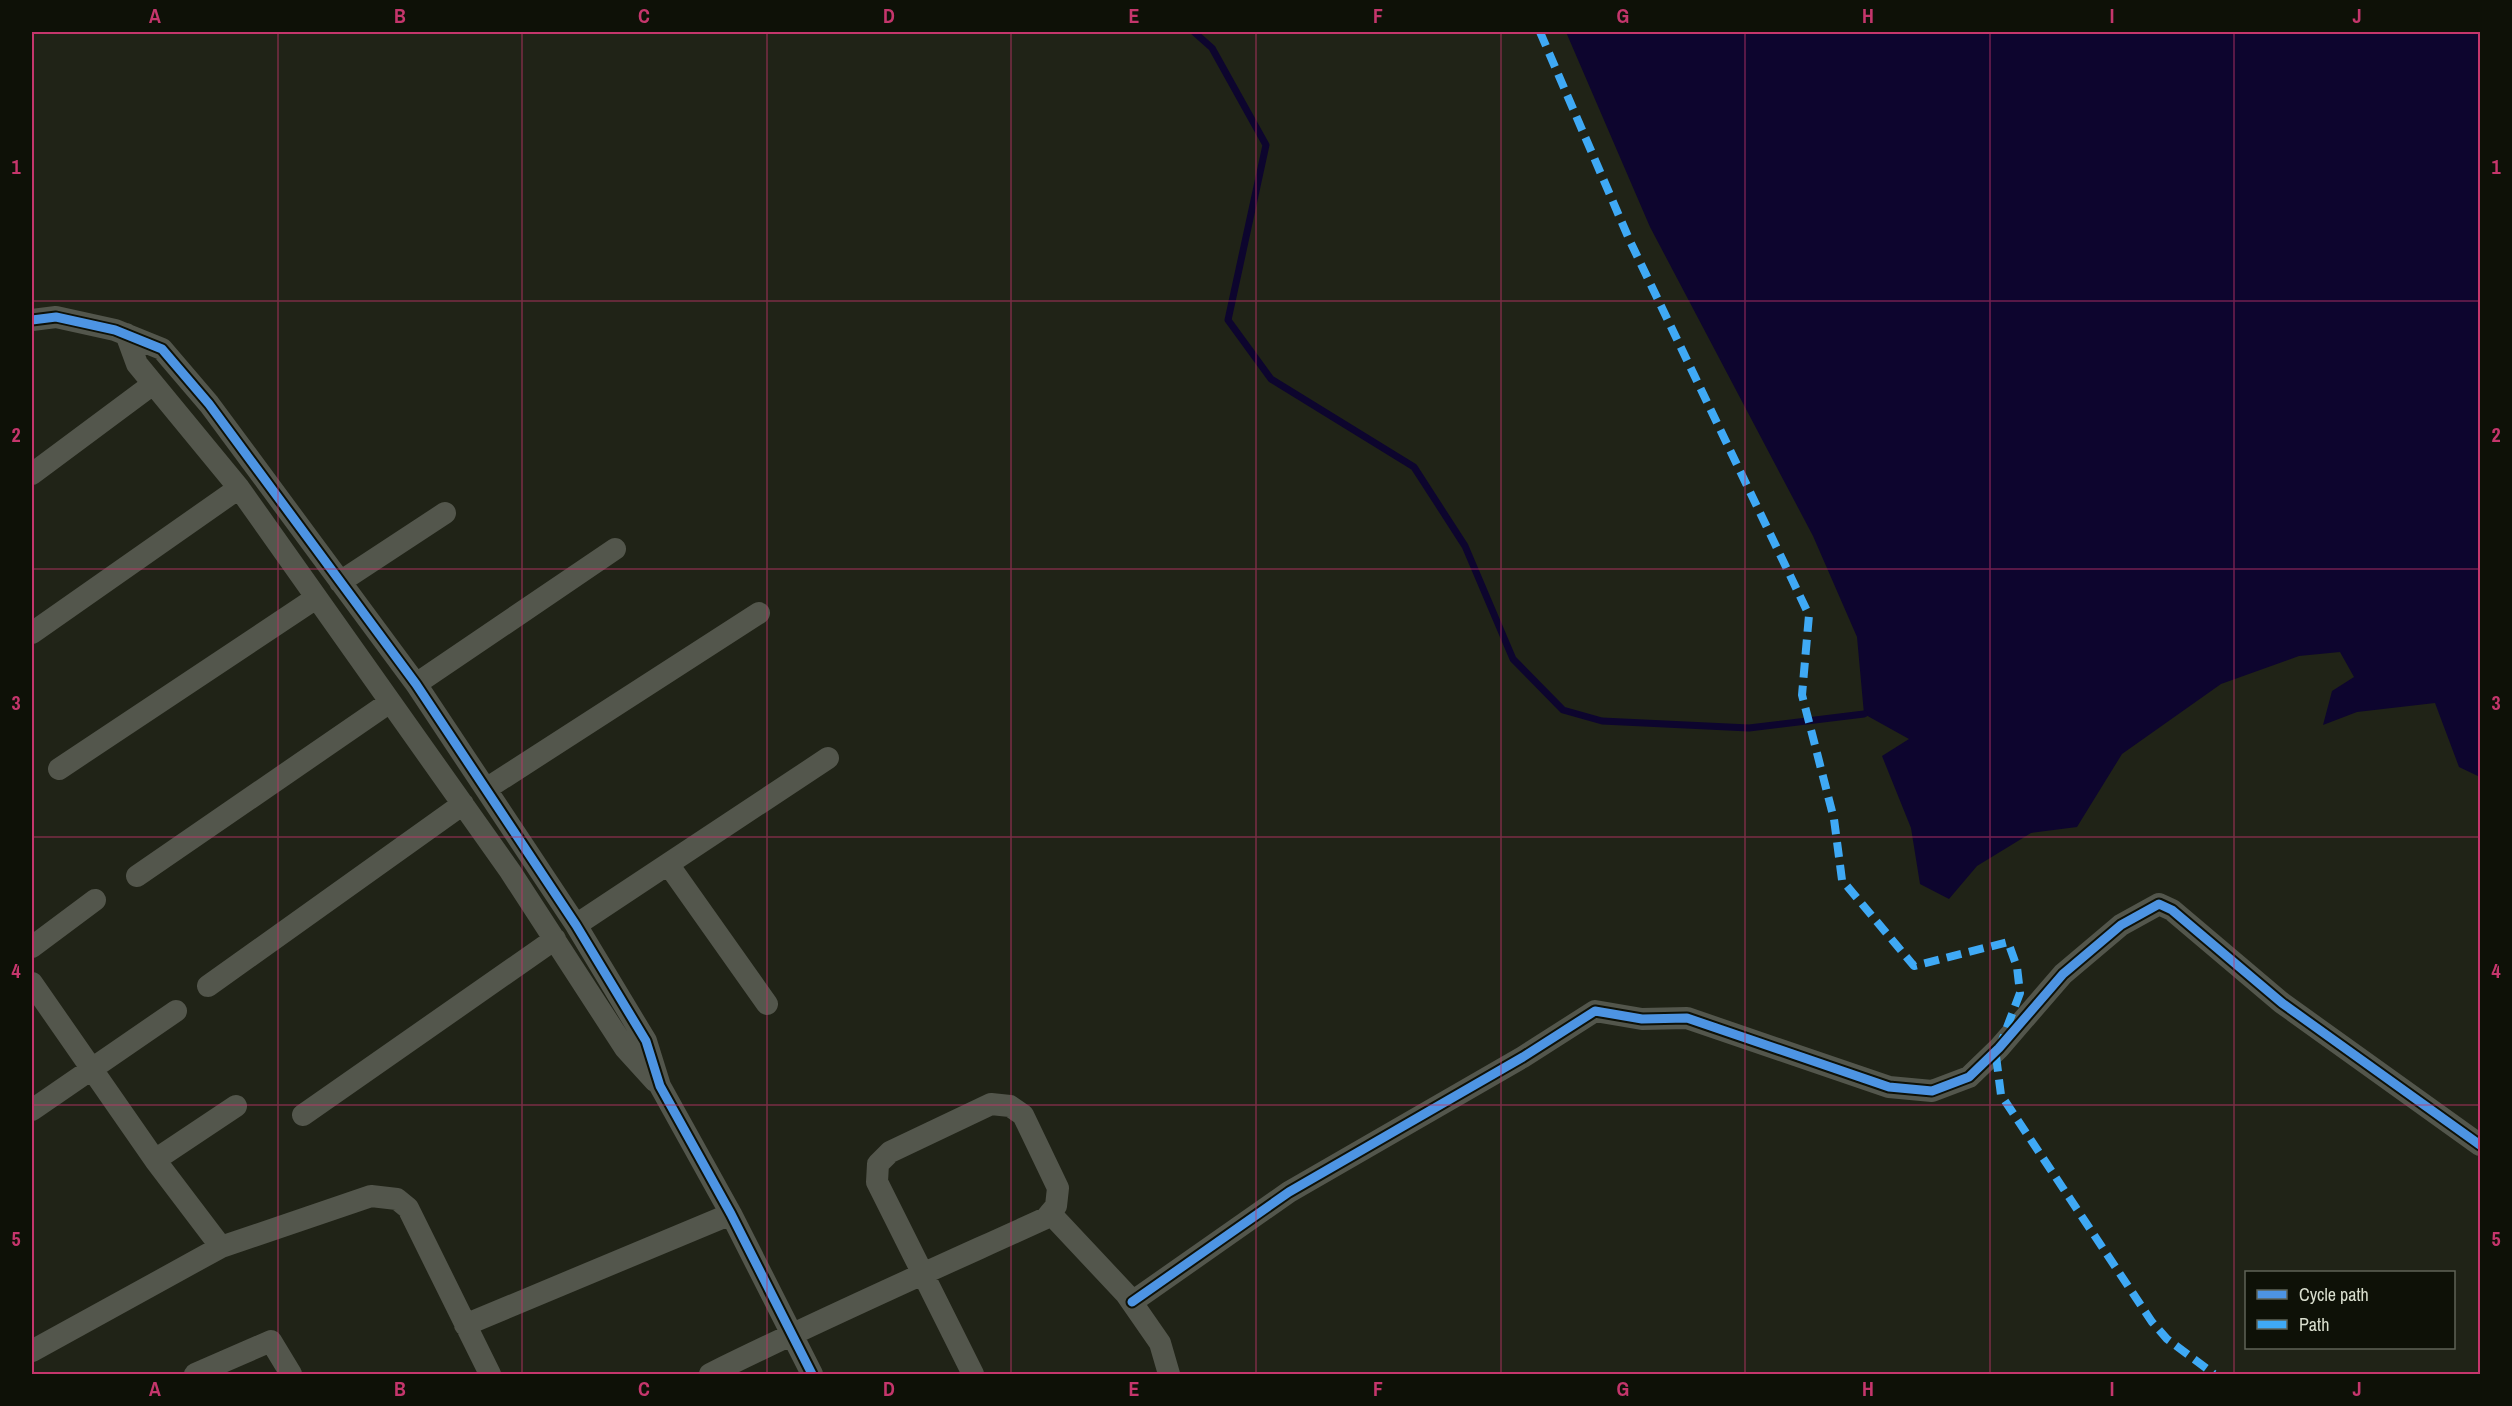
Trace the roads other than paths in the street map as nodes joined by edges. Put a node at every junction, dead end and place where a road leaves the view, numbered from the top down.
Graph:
1 (32, 320) edge
2 (126, 334) junction
3 (153, 384) junction
4 (219, 418) junction
5 (195, 437) junction
6 (32, 474) edge
7 (238, 488) junction
8 (445, 513) dead end
9 (615, 549) dead end
10 (340, 582) junction
11 (316, 598) junction
12 (759, 613) dead end
13 (375, 630) junction
14 (32, 633) edge
15 (350, 647) junction
16 (416, 684) junction
17 (390, 702) junction
18 (828, 758) dead end
19 (59, 770) dead end
20 (486, 789) junction
21 (463, 804) junction
22 (530, 858) junction
23 (668, 864) junction
24 (510, 871) junction
25 (137, 876) dead end
26 (95, 900) dead end
27 (576, 926) junction
28 (555, 939) junction
29 (32, 946) edge
30 (32, 983) edge
31 (208, 986) dead end
32 (767, 1004) dead end
33 (176, 1011) dead end
34 (92, 1068) junction
35 (660, 1086) junction
36 (236, 1106) dead end
37 (32, 1110) edge
38 (303, 1115) dead end
39 (2481, 1145) edge
40 (155, 1160) junction
41 (1050, 1213) junction
42 (731, 1214) junction
43 (221, 1247) junction
44 (923, 1274) junction
45 (1132, 1302) junction
46 (465, 1325) junction
47 (791, 1334) junction
48 (32, 1351) edge
49 (195, 1374) edge
50 (291, 1374) edge
51 (490, 1374) edge
52 (710, 1374) edge
53 (812, 1374) edge
54 (973, 1374) edge
55 (1169, 1374) edge

1 - 2 street
2 - 3 street
2 - 4 street
3 - 5 street
3 - 6 street
4 - 5 street
4 - 10 street
5 - 7 street
7 - 11 street
7 - 14 street
8 - 10 street
9 - 16 street
10 - 13 street
11 - 15 street
11 - 19 street
12 - 20 street
13 - 15 street
13 - 16 street
15 - 17 street
16 - 20 street
17 - 21 street
17 - 25 street
18 - 23 street
20 - 22 street
21 - 24 street
21 - 31 street
22 - 24 street
22 - 27 street
23 - 27 street
23 - 32 street
24 - 28 street
26 - 29 street
27 - 35 street
28 - 35 street
28 - 38 street
30 - 34 street
33 - 34 street
34 - 37 street
34 - 40 street
35 - 42 street
36 - 40 street
39 - 45 street
40 - 43 street
41 - 44 street
41 - 44 street
41 - 45 street
42 - 46 street
42 - 47 street
43 - 46 street
43 - 48 street
44 - 47 street
44 - 54 street
45 - 55 street
46 - 51 street
47 - 52 street
47 - 53 street
49 - 50 street

